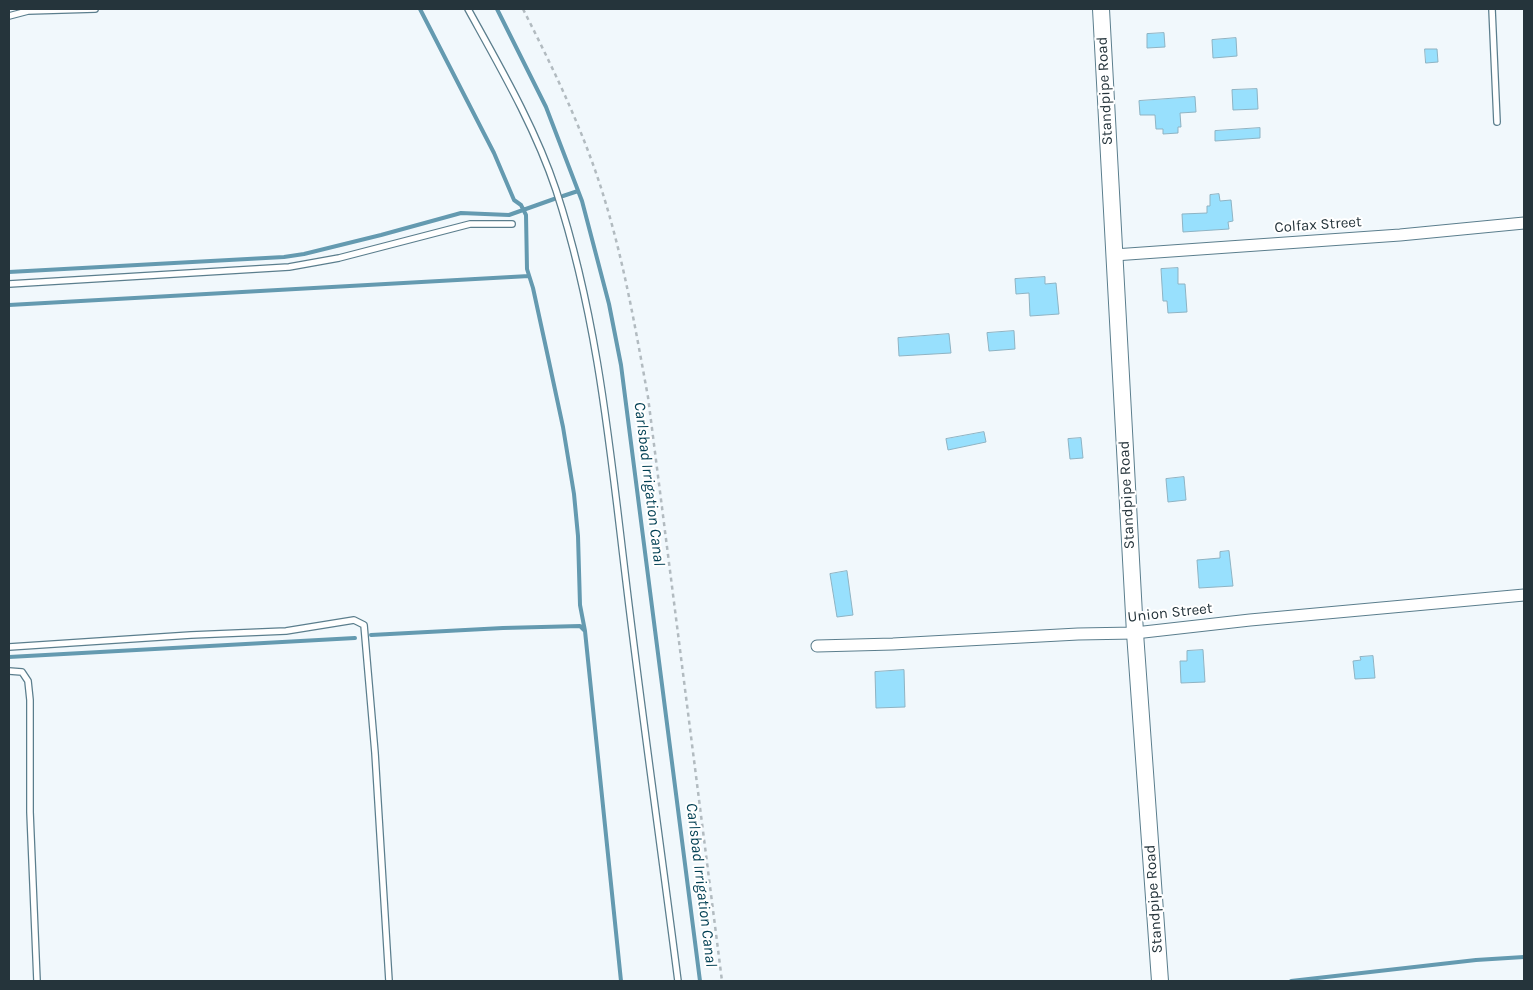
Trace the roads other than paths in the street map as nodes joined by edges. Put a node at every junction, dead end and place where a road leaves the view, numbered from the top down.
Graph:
1 (96, 9) edge
2 (468, 9) edge
3 (1101, 9) edge
4 (1492, 9) edge
5 (9, 16) edge
6 (1497, 122) dead end
7 (1524, 223) edge
8 (512, 224) dead end
9 (1114, 255) junction
10 (9, 284) edge
11 (1524, 595) edge
12 (1135, 633) junction
13 (817, 646) dead end
14 (9, 647) edge
15 (9, 672) edge
16 (1160, 979) edge
17 (37, 981) edge
18 (389, 981) edge
19 (678, 981) edge

1 - 5 lane
2 - 19 lane
3 - 9 street, Standpipe Road
4 - 6 lane
7 - 9 street, Colfax Street
8 - 10 lane
9 - 12 street, Standpipe Road
11 - 12 street, Union Street
12 - 13 street, Union Street
12 - 16 street, Standpipe Road
14 - 18 lane
15 - 17 lane

